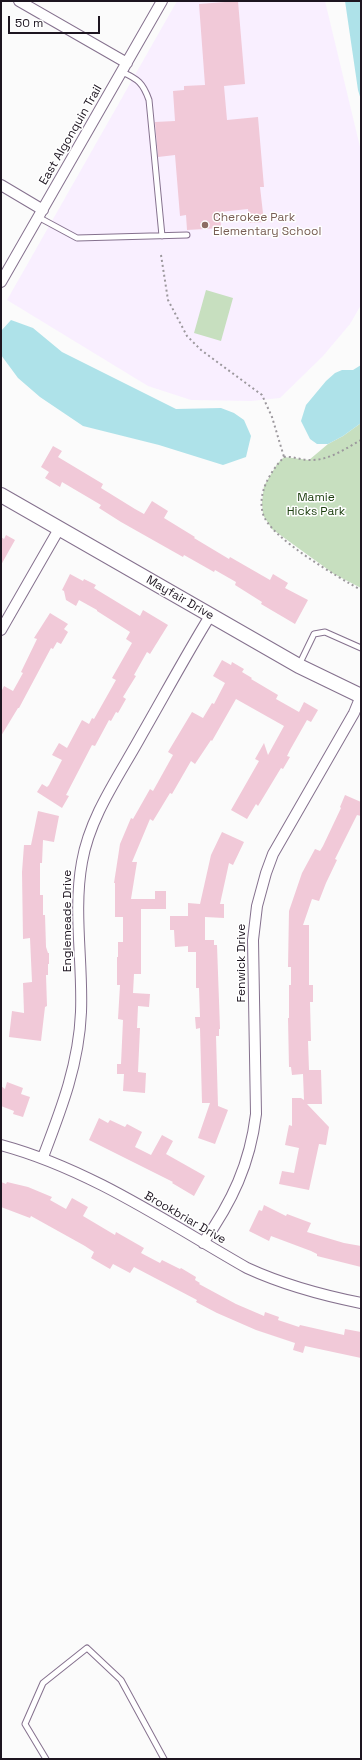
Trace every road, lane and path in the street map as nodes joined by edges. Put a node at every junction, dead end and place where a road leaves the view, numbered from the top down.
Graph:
1 (19, 1) edge
2 (162, 1) edge
3 (124, 67) junction
4 (1, 185) edge
5 (41, 214) junction
6 (187, 235) dead end
7 (162, 236) junction
8 (161, 255) dead end
9 (1, 282) edge
10 (361, 440) edge
11 (284, 457) junction
12 (1, 495) edge
13 (60, 529) junction
14 (361, 590) edge
15 (210, 616) junction
16 (1, 630) edge
17 (361, 648) edge
18 (299, 666) junction
19 (361, 696) edge
20 (1, 1144) edge
21 (43, 1158) junction
22 (203, 1243) junction
23 (361, 1303) edge
24 (46, 1759) edge
25 (164, 1759) edge

1 - 3 street
2 - 3 street, East Algonquin Trail
3 - 5 street, East Algonquin Trail
3 - 7 lane
4 - 5 street
5 - 7 lane
5 - 9 street, East Algonquin Trail
6 - 7 lane
8 - 11 path
10 - 11 path
11 - 14 path
12 - 13 street, Mayfair Drive
13 - 15 street, Mayfair Drive
13 - 16 street
15 - 18 street, Mayfair Drive
15 - 21 street, Englemeade Drive
17 - 18 lane
18 - 19 street, Mayfair Drive
19 - 22 street, Fenwick Drive
20 - 21 street, Brookbriar Drive
21 - 22 street, Brookbriar Drive
22 - 23 street, Brookbriar Drive
24 - 25 lane

